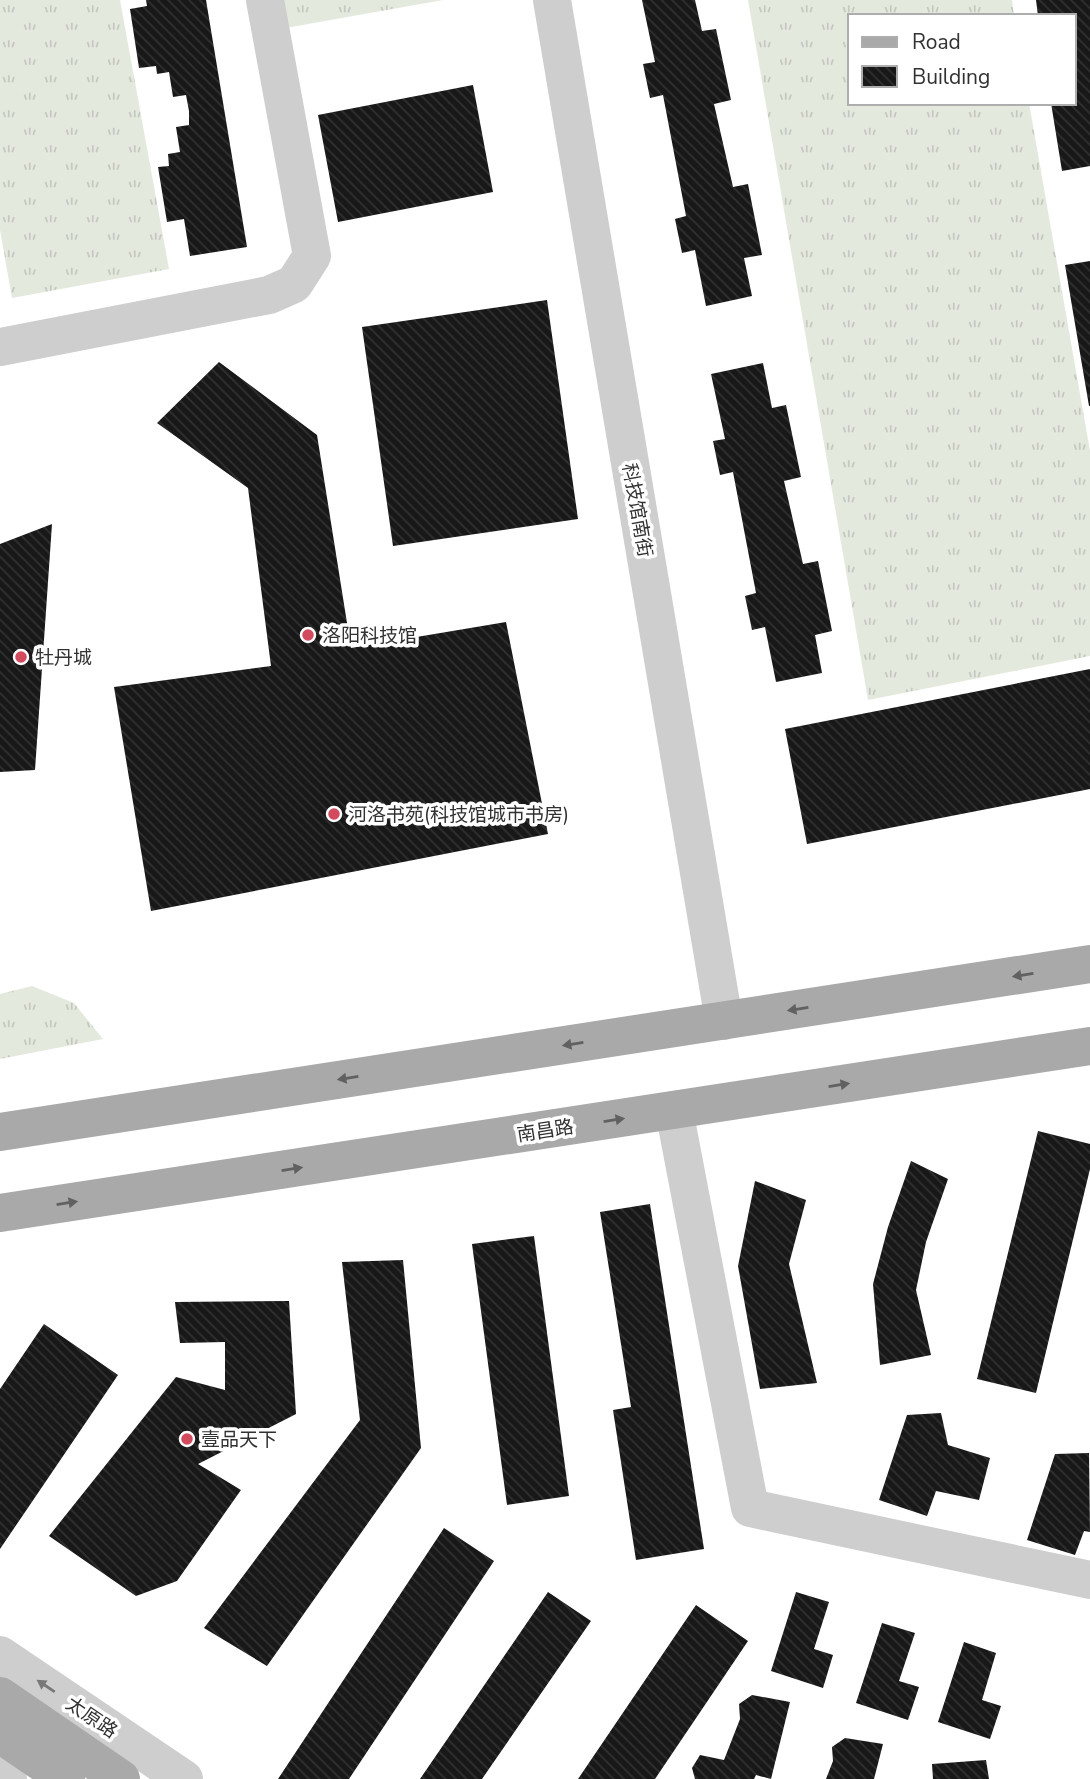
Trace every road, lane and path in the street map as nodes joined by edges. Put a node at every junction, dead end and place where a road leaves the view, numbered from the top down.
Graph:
1 (265, 0) edge
2 (552, 0) edge
3 (0, 346) edge
4 (1090, 964) edge
5 (724, 1021) junction
6 (1090, 1046) edge
7 (674, 1110) junction
8 (0, 1132) edge
9 (0, 1213) edge
10 (1090, 1580) edge
11 (0, 1655) edge
12 (0, 1696) edge
13 (0, 1734) edge
14 (0, 1773) edge
15 (8, 1779) edge
16 (66, 1779) edge
17 (121, 1779) edge
18 (184, 1779) edge

1 - 3 street
2 - 5 street, 科技馆南街
4 -> 5 main road
5 -> 8 main road
7 -> 6 main road, 南昌路
9 -> 7 main road, 南昌路
7 - 10 street
18 -> 11 street, 太原路
12 - 17 main road, 太原路
13 - 16 main road
14 - 15 street

